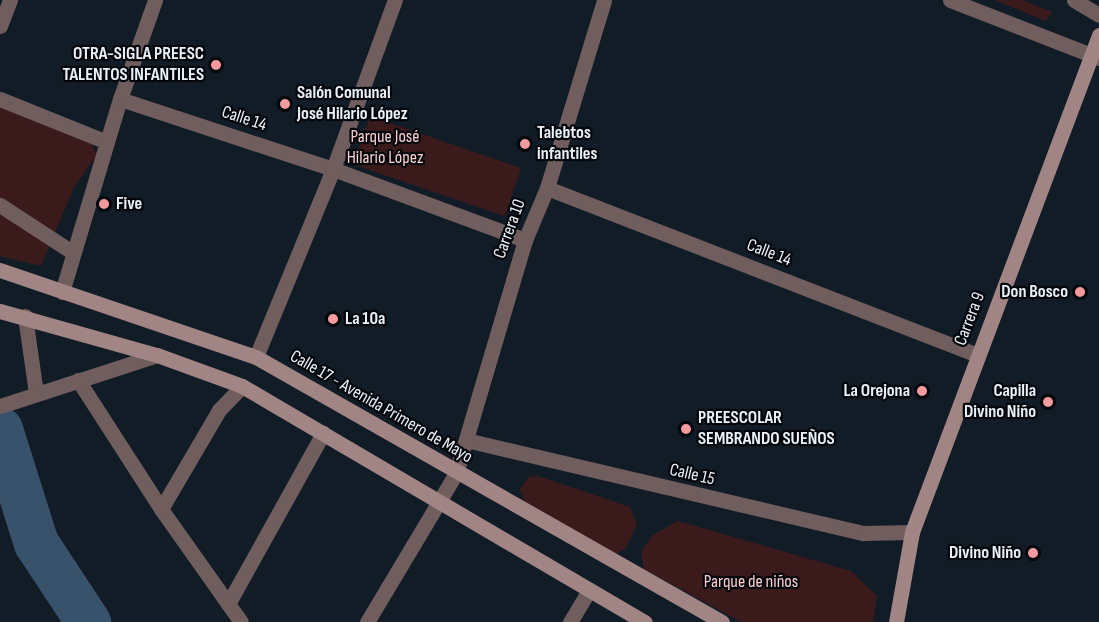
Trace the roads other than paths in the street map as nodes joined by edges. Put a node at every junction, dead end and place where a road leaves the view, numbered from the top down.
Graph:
1 (10, 0) edge
2 (154, 0) edge
3 (395, 0) edge
4 (604, 0) edge
5 (950, 0) edge
6 (1074, 0) edge
7 (1099, 15) edge
8 (0, 26) edge
9 (1099, 35) edge
10 (1095, 57) edge
11 (0, 99) edge
12 (120, 99) junction
13 (106, 142) junction
14 (333, 169) junction
15 (547, 188) junction
16 (0, 205) edge
17 (525, 240) junction
18 (72, 252) junction
19 (0, 270) edge
20 (62, 292) junction
21 (0, 310) edge
22 (25, 316) junction
23 (157, 355) junction
24 (977, 355) junction
25 (256, 357) junction
26 (78, 380) junction
27 (242, 386) junction
28 (36, 393) junction
29 (7, 403) edge
30 (323, 433) junction
31 (466, 440) junction
32 (456, 473) junction
33 (442, 501) junction
34 (161, 509) junction
35 (912, 532) junction
36 (589, 590) junction
37 (228, 604) junction
38 (241, 622) edge
39 (367, 622) edge
40 (570, 622) edge
41 (645, 622) edge
42 (722, 622) edge
43 (896, 622) edge

1 - 8 street
2 - 12 street
3 - 14 street
4 - 15 street, Carrera 10
5 - 10 street
6 - 7 street
9 - 10 main road, Carrera 9
10 - 24 main road, Carrera 9
11 - 13 street
12 - 13 street
12 - 14 street, Calle 14
13 - 18 street
14 - 17 street, Calle 14
14 - 25 street
15 - 17 street, Carrera 10
15 - 24 street, Calle 14
16 - 18 street
17 - 31 street, Carrera 10
18 - 20 street
19 - 20 main road, Calle 17 - Avenida Primero de Mayo
20 - 25 main road, Calle 17 - Avenida Primero de Mayo
21 - 22 main road
22 - 23 main road
22 - 28 street
23 - 26 street
23 - 27 main road
24 - 35 main road, Carrera 9
25 - 32 main road, Calle 17 - Avenida Primero de Mayo
26 - 28 street
26 - 34 street
27 - 30 main road
27 - 34 street
28 - 29 street
30 - 33 main road
30 - 37 street
31 - 32 street, Carrera 10
31 - 35 street, Calle 15
32 - 33 street, Carrera 10
32 - 42 main road, Calle 17 - Avenida Primero de Mayo
33 - 36 main road
33 - 39 street, Carrera 10
34 - 37 street
35 - 43 main road, Carrera 9
36 - 40 street
36 - 41 main road
37 - 38 street

